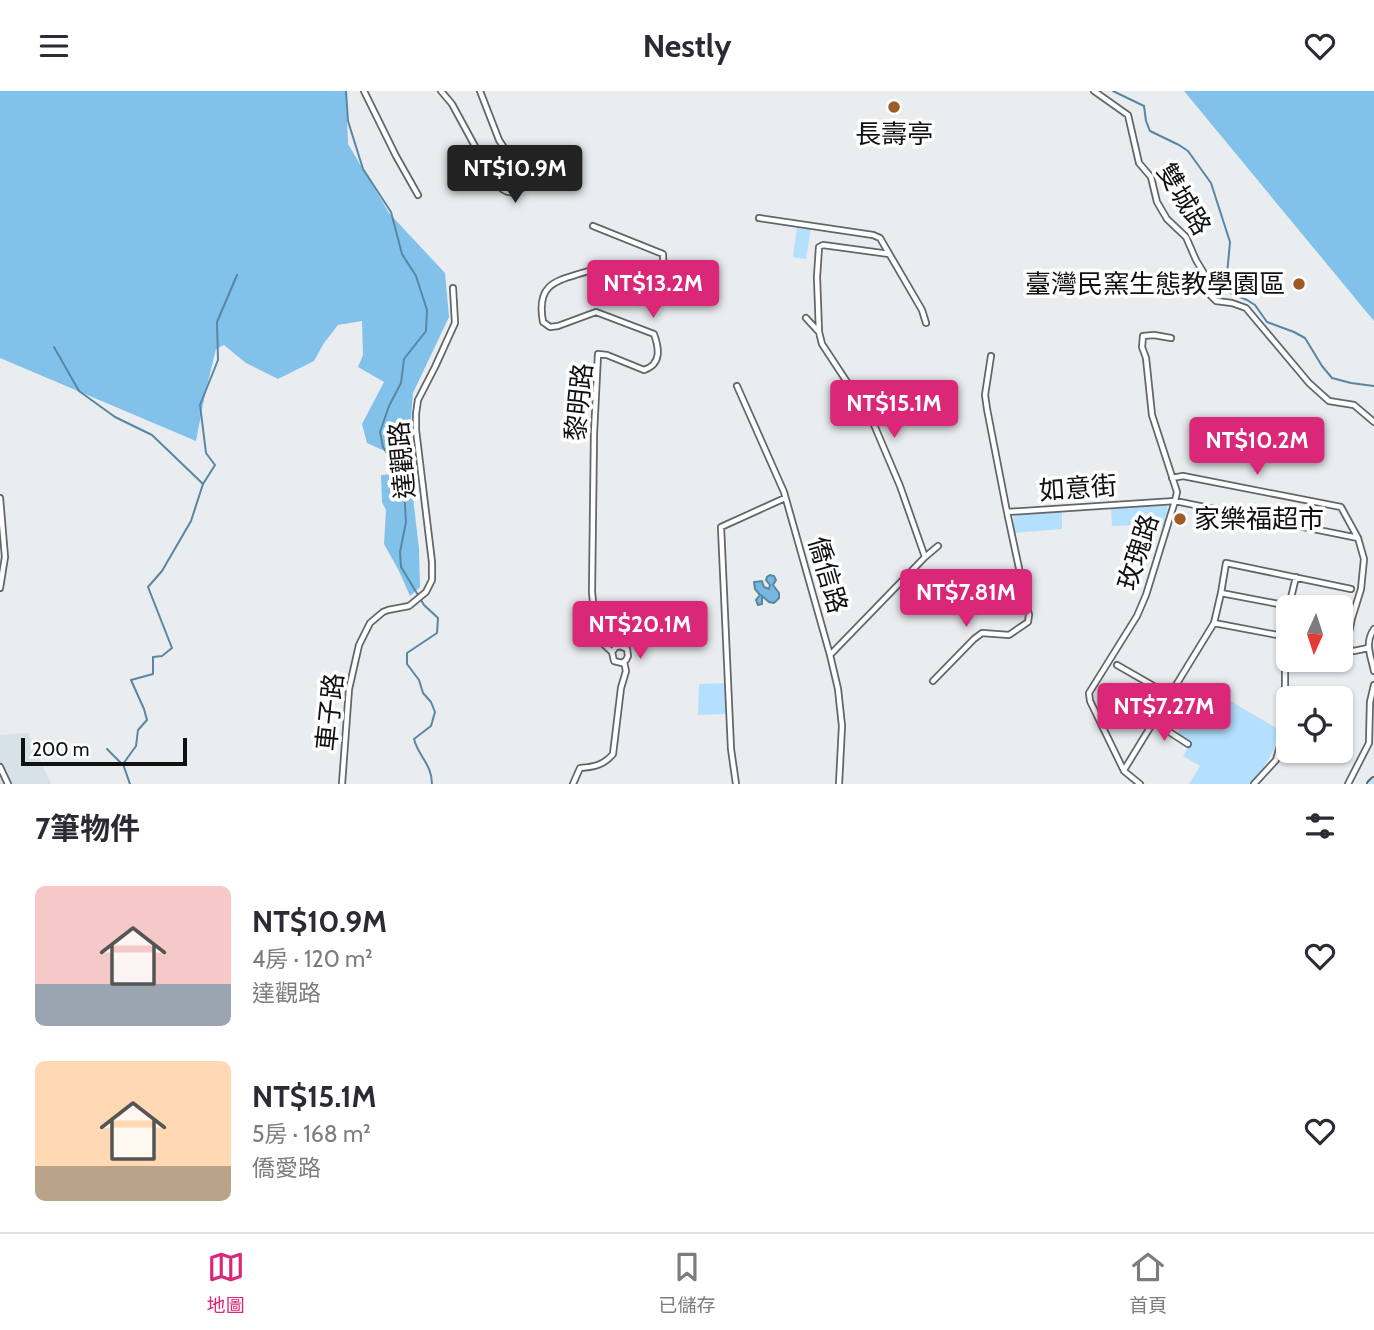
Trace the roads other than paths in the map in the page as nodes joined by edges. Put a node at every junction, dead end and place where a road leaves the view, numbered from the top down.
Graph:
1 (364, 91) edge
2 (442, 91) edge
3 (480, 91) edge
4 (1094, 91) edge
5 (418, 195) dead end
6 (760, 218) dead end
7 (593, 226) dead end
8 (890, 254) junction
9 (453, 288) dead end
10 (806, 318) dead end
11 (926, 323) dead end
12 (819, 332) junction
13 (1171, 338) dead end
14 (991, 356) dead end
15 (737, 386) dead end
16 (1374, 422) edge
17 (1172, 478) junction
18 (0, 498) edge
19 (785, 498) junction
20 (1175, 501) junction
21 (1007, 512) junction
22 (1358, 538) junction
23 (938, 546) dead end
24 (925, 557) junction
25 (1296, 577) junction
26 (0, 589) edge
27 (1350, 589) dead end
28 (1221, 593) junction
29 (1292, 595) edge
30 (1276, 604) edge
31 (1353, 615) edge
32 (1214, 623) junction
33 (1374, 629) edge
34 (1276, 634) edge
35 (359, 645) joint
36 (1368, 648) junction
37 (614, 650) junction
38 (1353, 650) edge
39 (830, 655) junction
40 (622, 662) junction
41 (1117, 665) dead end
42 (1374, 671) edge
43 (1286, 672) edge
44 (933, 681) dead end
45 (1374, 685) edge
46 (1104, 690) dead end
47 (1169, 695) junction
48 (1192, 708) dead end
49 (1153, 721) junction
50 (1188, 744) dead end
51 (0, 767) edge
52 (1124, 771) junction
53 (8, 784) edge
54 (342, 784) edge
55 (573, 784) edge
56 (736, 784) edge
57 (839, 784) edge
58 (1140, 784) edge
59 (1254, 784) edge
60 (1348, 784) edge

1 - 5 street
2 - 3 street
4 - 16 street, 雙城路
6 - 8 street
7 - 37 street, 黎明路
8 - 11 street
8 - 12 street
9 - 35 street, 達觀路
10 - 12 street
12 - 24 street
13 - 17 street, 玫瑰路
14 - 21 street
15 - 19 street, 僑信路
17 - 20 street, 玫瑰路
17 - 22 street
18 - 26 street
19 - 39 street, 僑信路
19 - 56 street
20 - 21 street, 如意街
20 - 22 street, 如意街
20 - 52 street, 玫瑰路
21 - 44 street
22 - 31 street
23 - 24 street
24 - 39 street
25 - 27 street
25 - 28 street
25 - 29 street
28 - 30 street
28 - 32 street
32 - 34 street
32 - 47 street
33 - 36 street
35 - 54 street, 車子路
36 - 38 street
36 - 42 street
37 - 40 street, 黎明路
37 - 40 street, 黎明路
39 - 57 street, 僑信路
40 - 55 street, 黎明路
41 - 47 street
43 - 59 street
45 - 60 street
46 - 49 street
47 - 48 street
47 - 49 street
49 - 50 street
49 - 52 street
51 - 53 street
52 - 58 street, 玫瑰路

